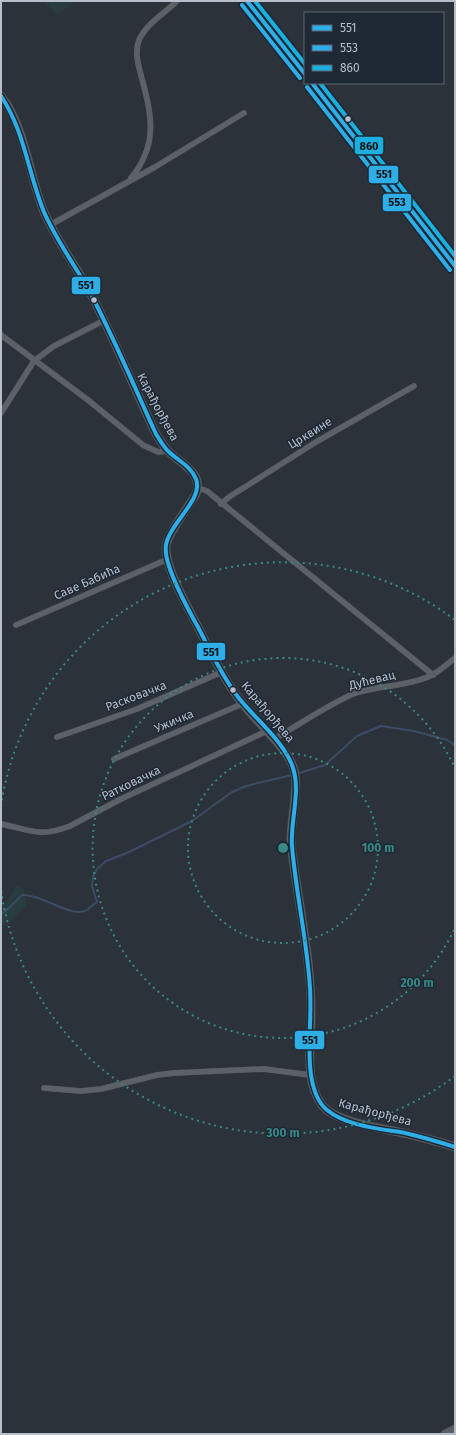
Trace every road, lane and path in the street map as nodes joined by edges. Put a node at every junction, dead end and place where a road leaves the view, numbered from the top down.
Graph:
1 (177, 1) edge
2 (247, 1) edge
3 (304, 73) edge
4 (313, 84) edge
5 (1, 96) edge
6 (244, 113) dead end
7 (130, 180) junction
8 (50, 225) junction
9 (455, 266) edge
10 (103, 321) junction
11 (1, 335) edge
12 (34, 361) junction
13 (414, 386) dead end
14 (1, 413) edge
15 (168, 451) junction
16 (198, 488) junction
17 (221, 504) junction
18 (168, 559) junction
19 (16, 625) dead end
20 (455, 658) edge
21 (222, 672) junction
22 (433, 675) junction
23 (242, 704) junction
24 (267, 731) junction
25 (57, 737) dead end
26 (274, 739) junction
27 (114, 759) dead end
28 (1, 824) edge
29 (310, 1075) junction
30 (44, 1088) dead end
31 (455, 1147) edge
32 (455, 1429) edge
33 (445, 1434) edge

1 - 7 street
2 - 3 main road
4 - 9 main road
5 - 8 street, Карађорђева
6 - 7 street
7 - 8 street
8 - 10 street, Карађорђева
10 - 12 street
10 - 15 street, Карађорђева
11 - 12 street
12 - 14 street
12 - 15 street
13 - 17 street, Црквине
15 - 16 street, Карађорђева
16 - 17 street
16 - 18 street, Карађорђева
17 - 22 street
18 - 19 street, Саве Бабића
18 - 21 street, Карађорђева
20 - 22 street, Дућевац
21 - 23 street, Карађорђева
21 - 25 street, Расковачка
22 - 26 street, Дућевац
23 - 24 street, Карађорђева
23 - 27 street, Ужичка
24 - 26 street, Карађорђева
24 - 28 street, Ратковачка
26 - 29 street, Карађорђева
29 - 30 street
29 - 31 street, Карађорђева
32 - 33 street

